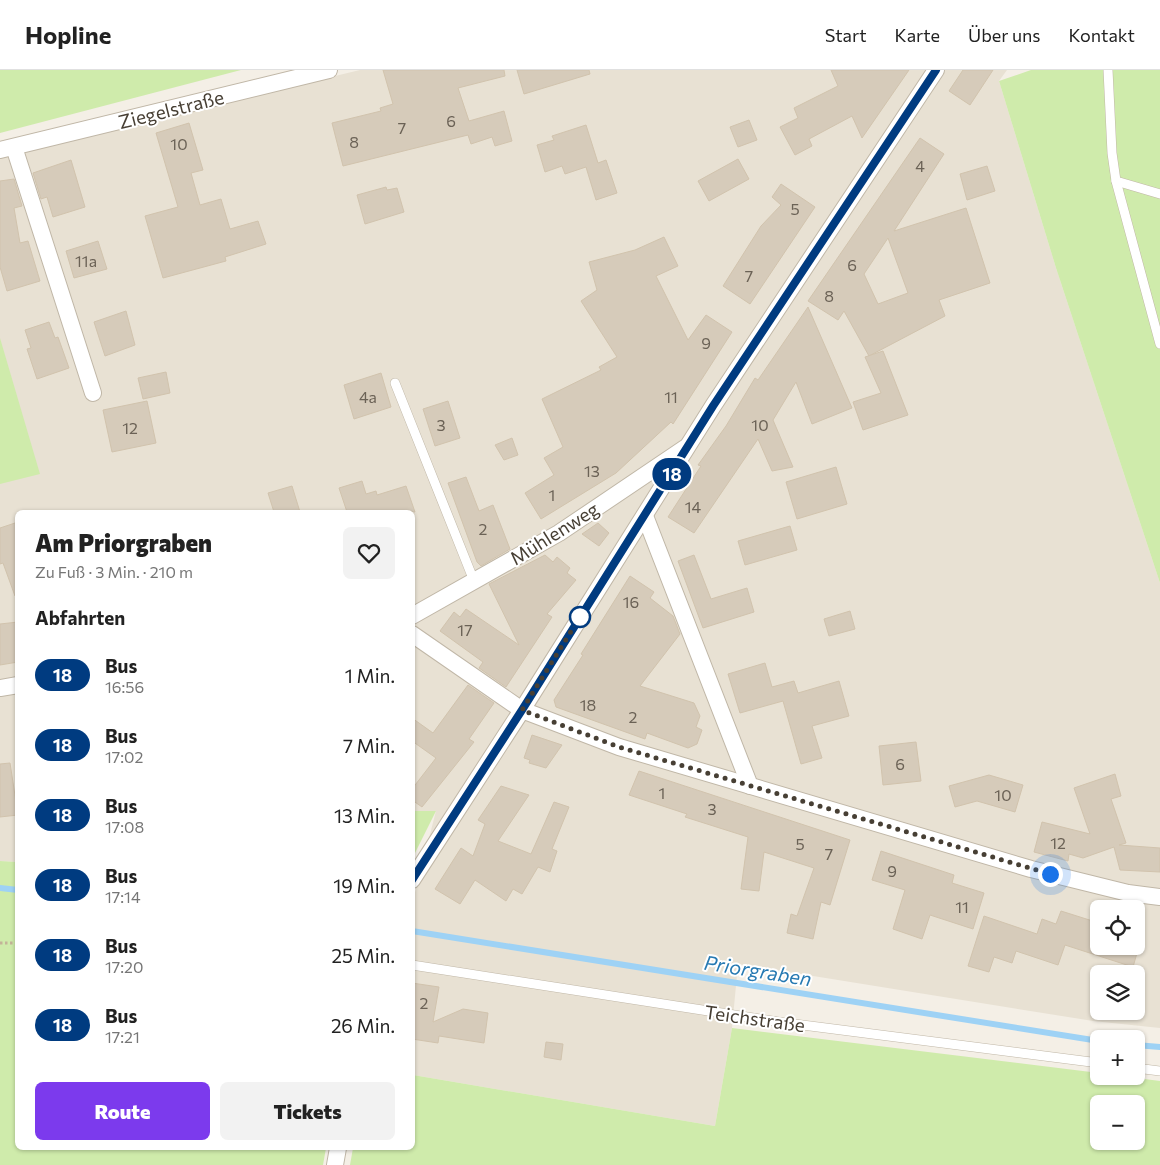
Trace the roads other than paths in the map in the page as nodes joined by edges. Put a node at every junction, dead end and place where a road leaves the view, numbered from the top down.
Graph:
1 (329, 70) edge
2 (936, 70) edge
3 (1108, 70) edge
4 (7, 149) edge
5 (1116, 181) junction
6 (1160, 194) edge
7 (1160, 344) edge
8 (395, 383) dead end
9 (94, 393) dead end
10 (692, 444) junction
11 (645, 516) junction
12 (474, 581) junction
13 (415, 614) edge
14 (415, 636) edge
15 (15, 686) edge
16 (0, 688) edge
17 (522, 710) junction
18 (750, 786) junction
19 (415, 875) edge
20 (1160, 898) edge
21 (415, 965) edge
22 (1090, 1062) edge
23 (1145, 1069) edge
24 (1160, 1071) edge
25 (338, 1150) edge
26 (335, 1165) edge

1 - 4 street, Ziegelstraße
2 - 10 street
3 - 5 lane
4 - 9 street, Ziegelstraße
5 - 6 lane
5 - 7 lane
8 - 12 lane
10 - 11 street
10 - 12 street, Mühlenweg
11 - 17 street
11 - 18 street
12 - 13 street, Mühlenweg
14 - 17 street
15 - 16 street
17 - 18 street
17 - 19 street
18 - 20 street
21 - 22 lane, Teichstraße
23 - 24 lane
25 - 26 street

